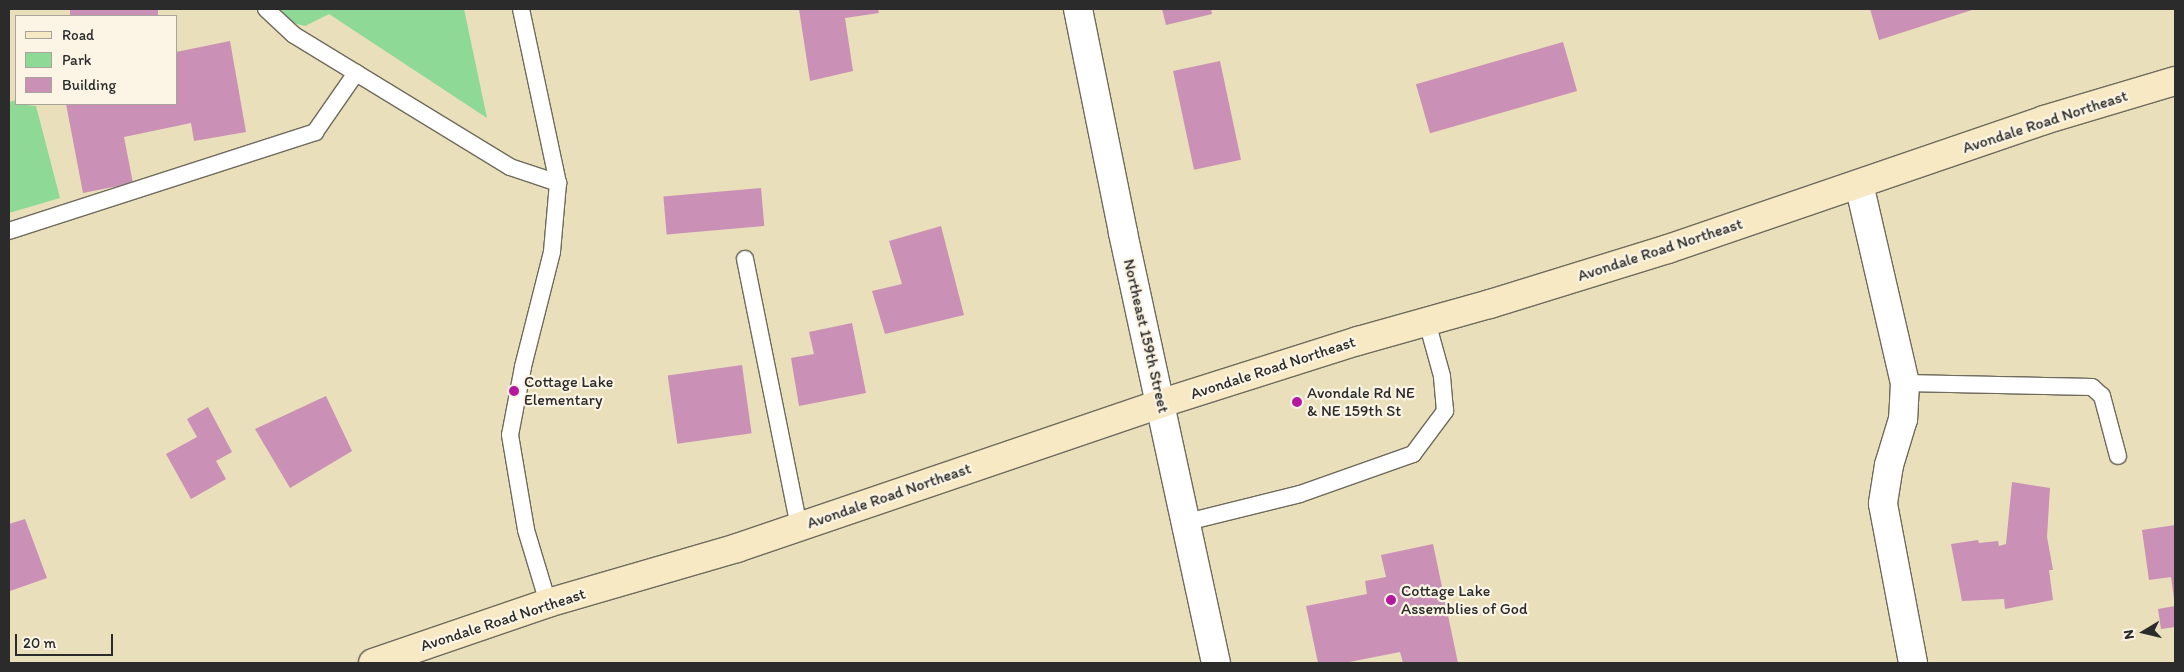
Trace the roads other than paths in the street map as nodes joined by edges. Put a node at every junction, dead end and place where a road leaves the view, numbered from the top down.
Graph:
1 (266, 9) edge
2 (521, 9) edge
3 (1078, 9) edge
4 (356, 73) junction
5 (2175, 81) edge
6 (558, 183) junction
7 (1859, 184) junction
8 (9, 231) edge
9 (746, 259) dead end
10 (1427, 322) junction
11 (1905, 383) junction
12 (1162, 403) junction
13 (2118, 456) dead end
14 (1187, 522) junction
15 (799, 527) junction
16 (548, 603) junction
17 (373, 663) edge
18 (1216, 663) edge
19 (1913, 663) edge

1 - 4 lane
2 - 6 lane
3 - 12 street, Northeast 159th Street
4 - 6 lane
4 - 8 lane
5 - 7 main road, Avondale Road Northeast
6 - 16 lane
7 - 10 main road, Avondale Road Northeast
7 - 11 street
9 - 15 lane
10 - 12 main road, Avondale Road Northeast
10 - 14 lane
11 - 13 lane
11 - 19 street
12 - 14 street, Northeast 159th Street
12 - 15 main road, Avondale Road Northeast
14 - 18 street, Northeast 159th Street
15 - 16 main road, Avondale Road Northeast
16 - 17 main road, Avondale Road Northeast

